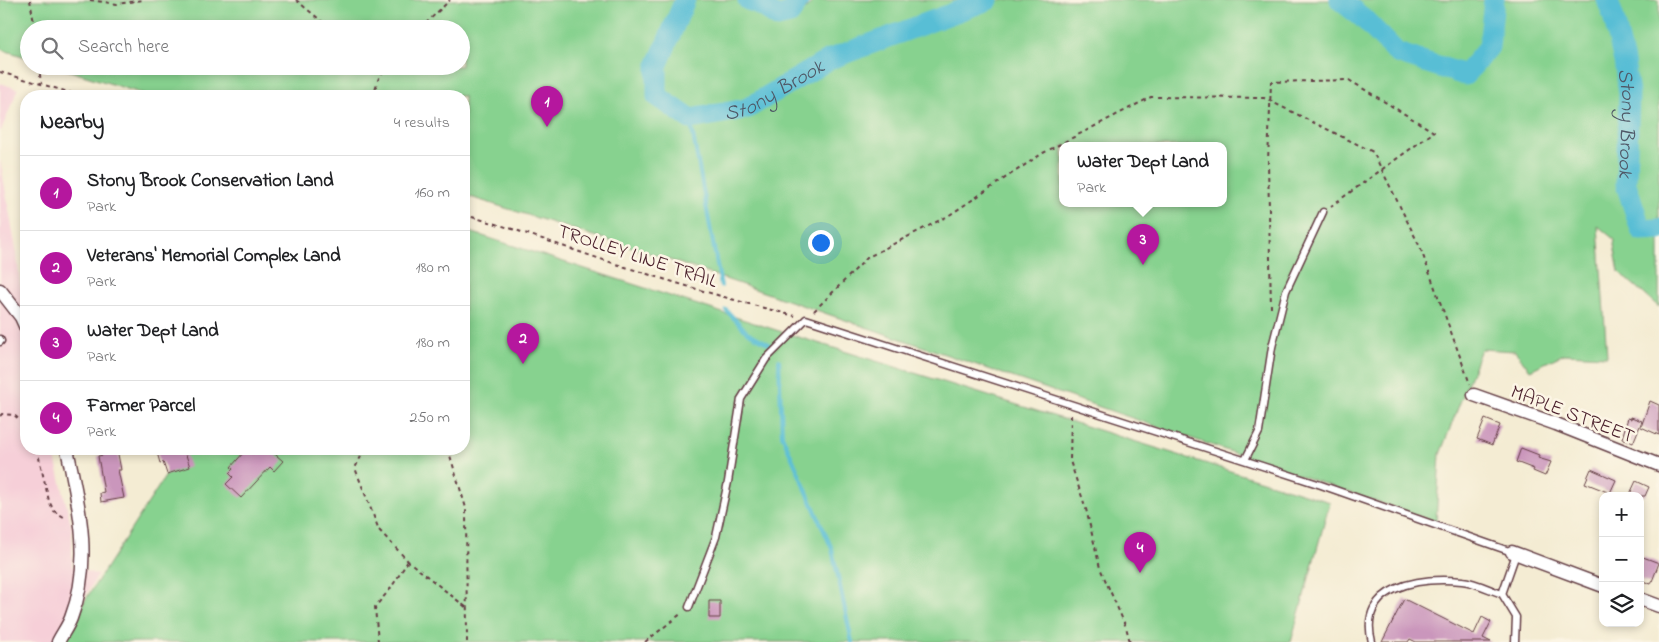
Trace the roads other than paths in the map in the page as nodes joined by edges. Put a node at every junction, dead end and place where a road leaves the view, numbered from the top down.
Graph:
1 (1323, 212) road end
2 (0, 291) edge
3 (20, 316) edge
4 (1474, 395) road end
5 (67, 455) edge
6 (1244, 460) junction
7 (1659, 465) edge
8 (1514, 553) junction
9 (1599, 585) edge
10 (1502, 594) junction
11 (1644, 600) edge
12 (689, 606) road end
13 (1659, 606) edge
14 (58, 642) edge
15 (1372, 642) edge
16 (1515, 642) edge

1 - 6 lane
2 - 3 street
4 - 7 street, MAPLE STREET
5 - 14 street
6 - 8 lane
6 - 12 lane
8 - 9 street
8 - 10 lane
10 - 15 lane
10 - 16 lane
11 - 13 street

